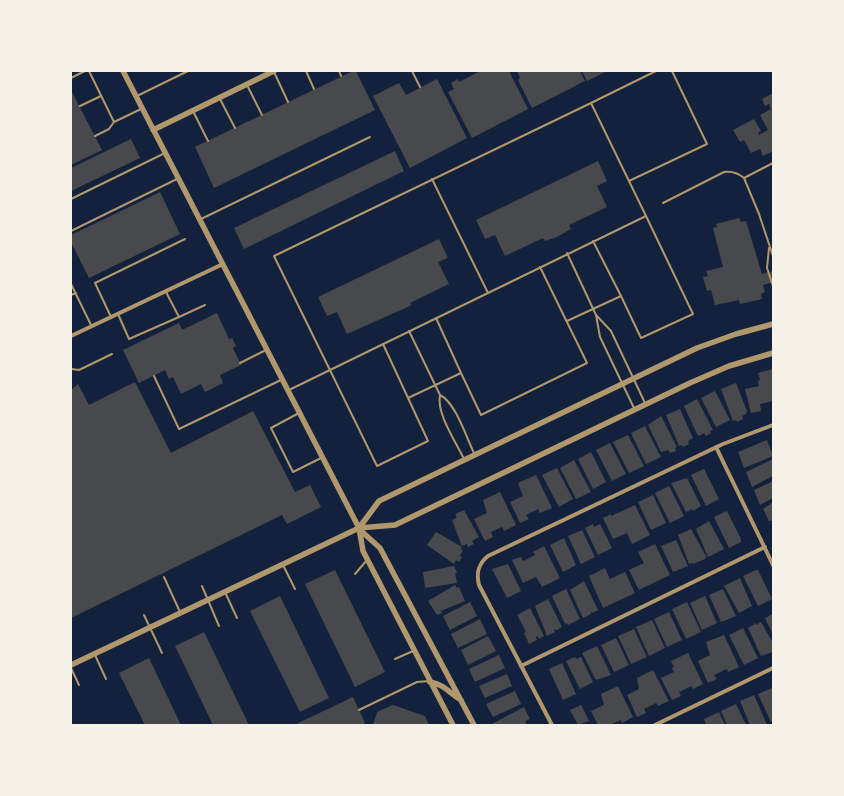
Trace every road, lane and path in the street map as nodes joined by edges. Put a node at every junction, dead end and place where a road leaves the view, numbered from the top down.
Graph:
1 (85, 71) edge
2 (89, 71) edge
3 (123, 71) edge
4 (188, 71) edge
5 (274, 71) edge
6 (306, 71) edge
7 (339, 71) edge
8 (412, 71) edge
9 (656, 71) edge
10 (672, 71) edge
11 (341, 76) dead end
12 (71, 78) edge
13 (247, 84) junction
14 (420, 87) dead end
15 (314, 89) dead end
16 (101, 96) junction
17 (136, 96) junction
18 (220, 97) junction
19 (288, 102) dead end
20 (591, 102) junction
21 (80, 106) dead end
22 (142, 108) junction
23 (193, 110) junction
24 (262, 114) dead end
25 (114, 122) junction
26 (235, 128) dead end
27 (153, 130) junction
28 (95, 136) dead end
29 (370, 137) dead end
30 (208, 141) dead end
31 (165, 153) junction
32 (773, 163) edge
33 (178, 178) junction
34 (744, 178) junction
35 (432, 179) junction
36 (629, 181) junction
37 (71, 199) edge
38 (663, 203) dead end
39 (646, 216) junction
40 (200, 220) junction
41 (71, 231) edge
42 (185, 239) dead end
43 (593, 241) junction
44 (770, 247) junction
45 (567, 254) junction
46 (773, 256) edge
47 (223, 264) junction
48 (540, 267) junction
49 (71, 284) edge
50 (773, 286) edge
51 (165, 291) junction
52 (76, 293) junction
53 (488, 293) junction
54 (71, 295) edge
55 (621, 296) junction
56 (205, 305) dead end
57 (594, 309) junction
58 (118, 314) junction
59 (596, 315) junction
60 (112, 317) junction
61 (179, 317) junction
62 (436, 318) junction
63 (567, 321) junction
64 (773, 324) edge
65 (92, 326) junction
66 (409, 331) junction
67 (71, 336) edge
68 (383, 344) junction
69 (267, 349) junction
70 (773, 353) edge
71 (112, 354) dead end
72 (240, 362) dead end
73 (71, 369) edge
74 (330, 369) junction
75 (461, 373) junction
76 (154, 376) dead end
77 (633, 379) junction
78 (282, 380) junction
79 (622, 384) junction
80 (435, 385) junction
81 (288, 390) junction
82 (440, 395) junction
83 (408, 398) junction
84 (645, 404) junction
85 (635, 409) junction
86 (300, 413) junction
87 (773, 425) edge
88 (716, 447) junction
89 (475, 455) junction
90 (322, 457) junction
91 (464, 460) junction
92 (358, 528) junction
93 (764, 547) junction
94 (367, 559) junction
95 (283, 564) junction
96 (773, 565) edge
97 (355, 574) dead end
98 (164, 577) dead end
99 (202, 586) dead end
100 (295, 589) dead end
101 (224, 592) junction
102 (208, 600) junction
103 (181, 613) junction
104 (144, 615) dead end
105 (237, 618) dead end
106 (219, 626) dead end
107 (150, 627) junction
108 (414, 651) junction
109 (162, 653) dead end
110 (94, 654) junction
111 (395, 659) dead end
112 (71, 665) edge
113 (521, 666) junction
114 (71, 668) edge
115 (773, 668) edge
116 (106, 679) dead end
117 (430, 682) junction
118 (79, 685) dead end
119 (461, 700) junction
120 (359, 710) dead end
121 (453, 725) edge
122 (474, 725) edge
123 (552, 725) edge
124 (655, 725) edge

1 - 12 lane
2 - 16 lane
3 - 17 street
4 - 17 lane
5 - 13 street
5 - 19 lane
6 - 15 lane
7 - 11 lane
8 - 14 lane
9 - 20 lane
10 - 36 lane
13 - 18 street
13 - 24 lane
16 - 21 lane
16 - 25 lane
17 - 22 street
18 - 23 street
18 - 26 lane
20 - 35 lane
20 - 36 lane
22 - 25 lane
22 - 27 street
23 - 27 street
23 - 30 lane
25 - 28 lane
27 - 31 street
29 - 40 lane
31 - 33 street
31 - 37 lane
32 - 34 lane
33 - 40 street
33 - 41 lane
34 - 38 lane
34 - 44 lane
35 - 53 lane
35 - 74 lane
36 - 39 lane
39 - 43 lane
39 - 55 lane
40 - 47 street
42 - 60 lane
43 - 45 lane
43 - 55 lane
44 - 46 lane
44 - 50 lane
45 - 48 lane
45 - 57 lane
47 - 51 street
47 - 69 street
48 - 53 lane
48 - 63 lane
49 - 52 lane
51 - 58 street
51 - 61 lane
52 - 54 lane
52 - 65 lane
53 - 62 lane
55 - 57 lane
56 - 61 lane
57 - 59 lane
57 - 63 lane
58 - 60 street
58 - 61 lane
59 - 77 lane
59 - 79 lane
60 - 65 street
62 - 66 lane
62 - 75 lane
63 - 75 lane
64 - 77 street
65 - 67 street
66 - 68 lane
66 - 80 lane
68 - 74 lane
68 - 83 lane
69 - 72 lane
69 - 78 street
70 - 84 street
71 - 73 lane
74 - 81 lane
74 - 83 lane
75 - 80 lane
76 - 78 lane
77 - 79 street
77 - 84 lane
78 - 81 street
79 - 85 lane
79 - 89 street
80 - 82 lane
80 - 83 lane
81 - 86 street
82 - 89 lane
82 - 91 lane
84 - 85 street
85 - 92 street
86 - 90 street
86 - 90 lane
87 - 88 street
88 - 93 street
88 - 113 street
89 - 91 street
90 - 92 street
91 - 92 street
92 - 94 street
92 - 95 street
92 - 119 street
93 - 96 street
93 - 113 street
94 - 97 lane
94 - 108 street
95 - 100 lane
95 - 101 street
98 - 103 lane
99 - 102 lane
101 - 102 street
101 - 105 lane
102 - 103 street
102 - 106 lane
103 - 107 street
104 - 107 lane
107 - 109 lane
107 - 110 street
108 - 111 lane
108 - 117 street
110 - 112 street
110 - 116 lane
113 - 123 street
114 - 118 lane
115 - 124 street
117 - 119 street
117 - 120 lane
117 - 121 street
119 - 122 street

